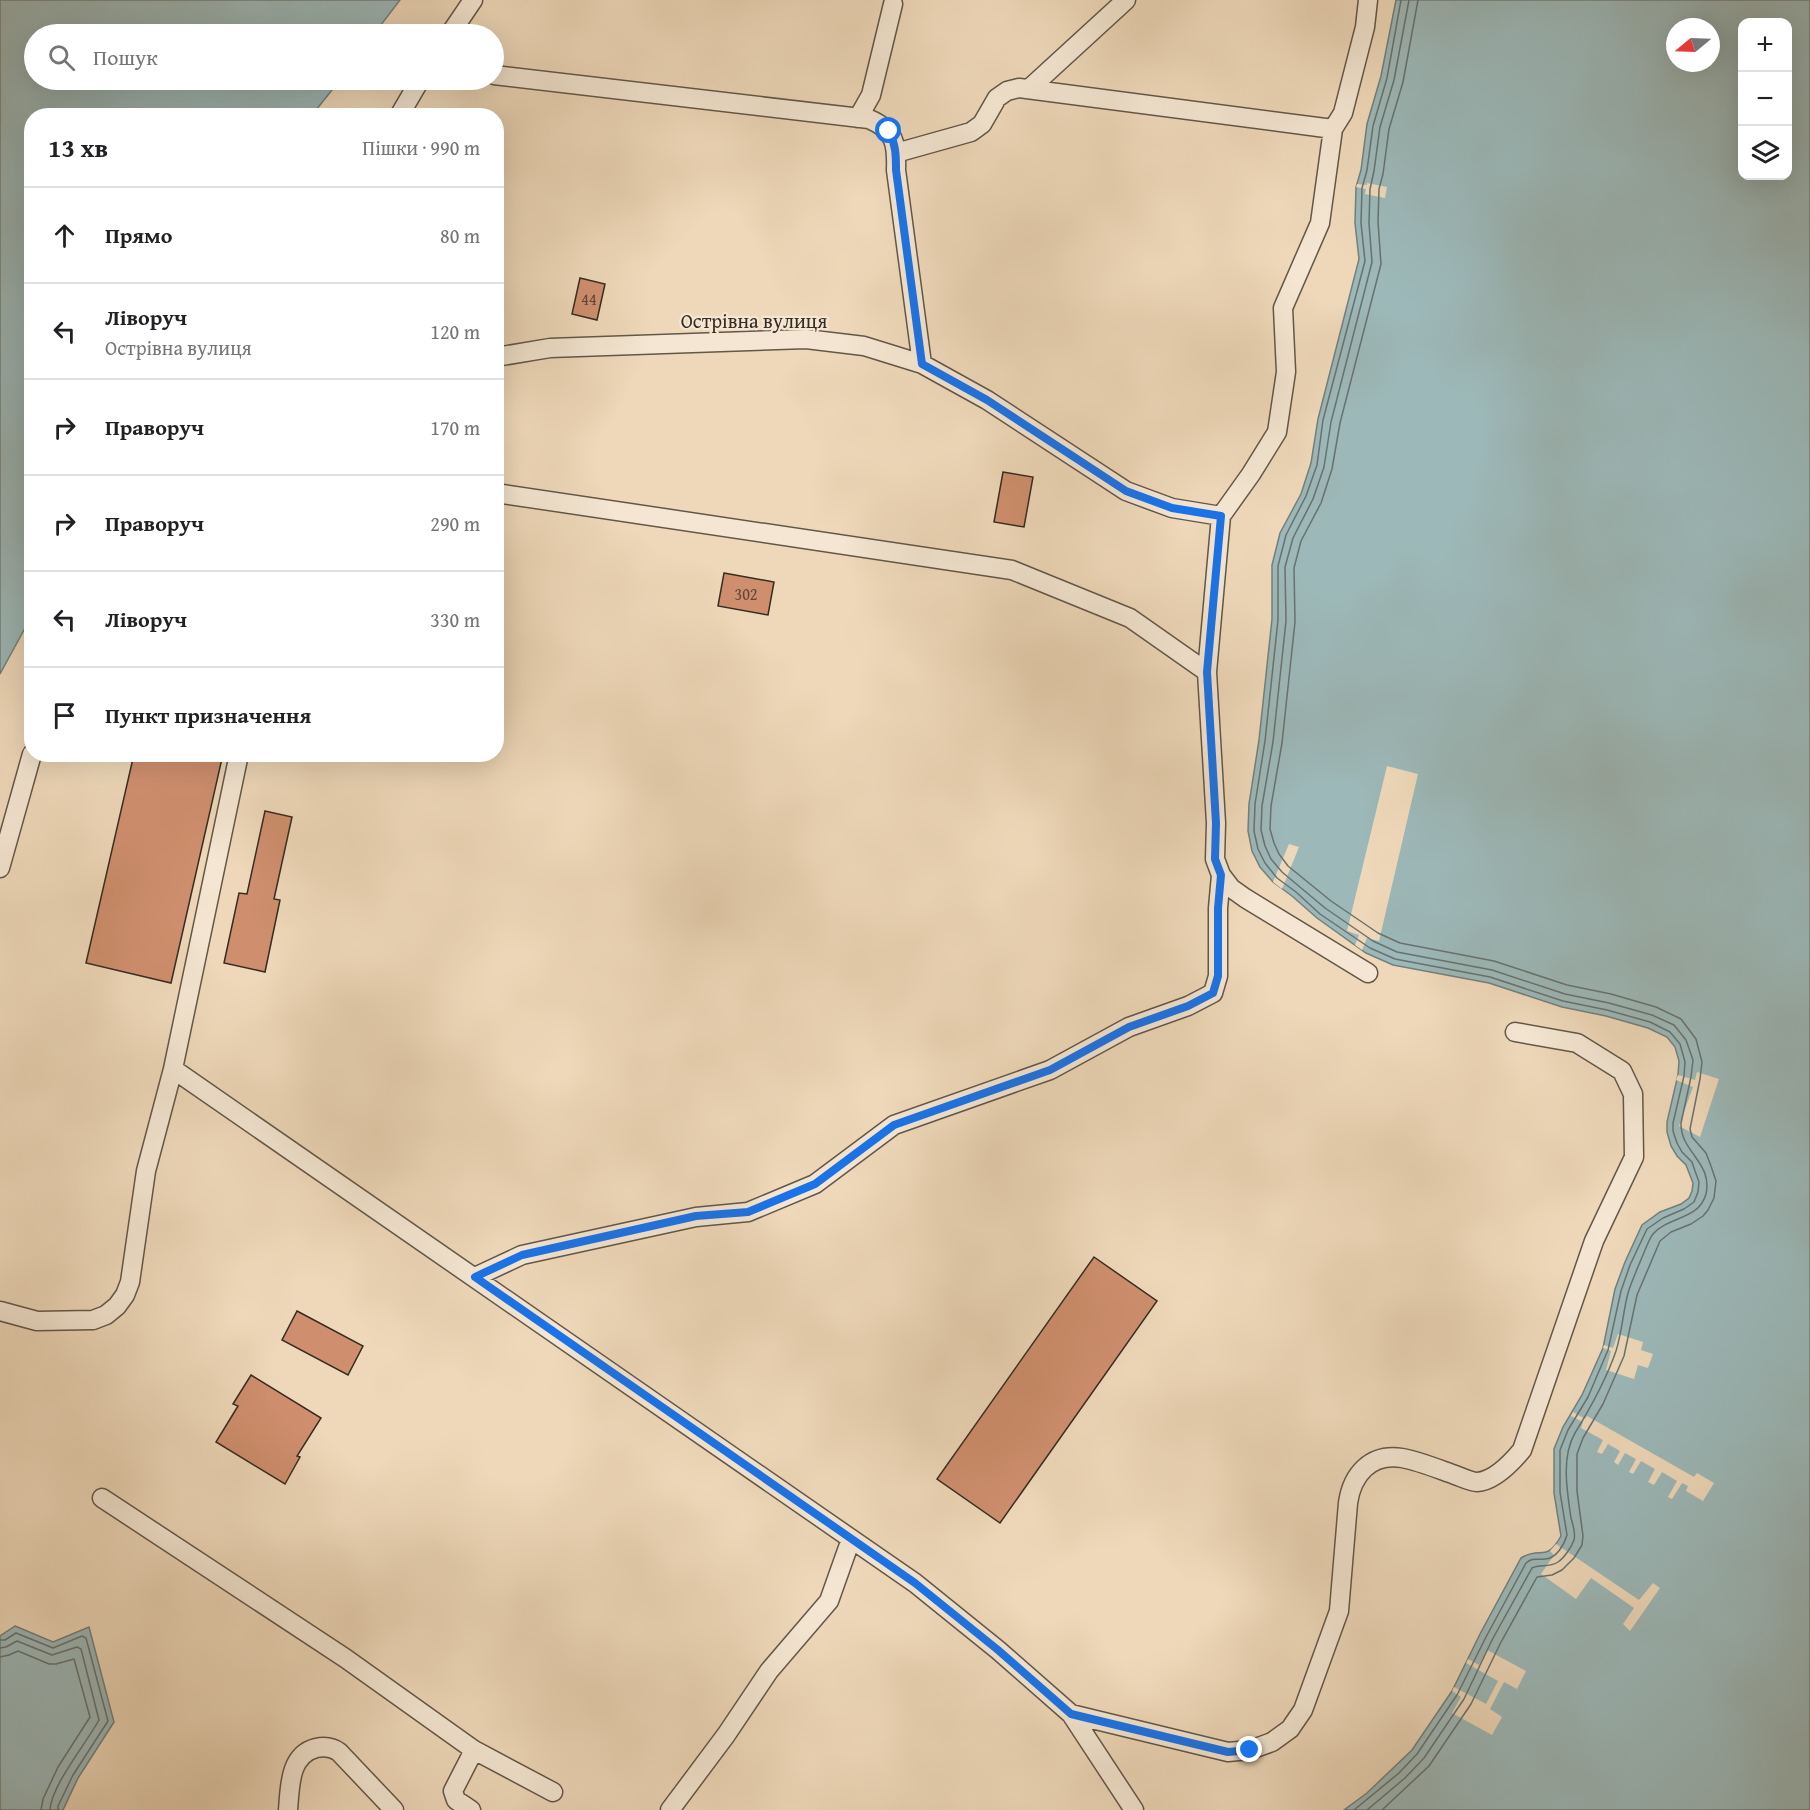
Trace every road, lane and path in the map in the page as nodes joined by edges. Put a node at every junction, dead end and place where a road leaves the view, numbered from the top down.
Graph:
1 (473, 0) edge
2 (1126, 0) edge
3 (1368, 0) edge
4 (893, 4) dead end
5 (457, 24) edge
6 (504, 76) edge
7 (1030, 88) junction
8 (414, 90) edge
9 (404, 108) edge
10 (858, 118) junction
11 (1333, 129) junction
12 (896, 153) junction
13 (504, 356) edge
14 (922, 364) junction
15 (504, 494) edge
16 (1221, 516) junction
17 (1207, 672) junction
18 (30, 762) edge
19 (237, 762) edge
20 (0, 868) edge
21 (1221, 875) junction
22 (1368, 973) dead end
23 (1515, 1032) dead end
24 (173, 1069) junction
25 (475, 1277) junction
26 (0, 1311) edge
27 (102, 1498) dead end
28 (851, 1539) junction
29 (1071, 1714) junction
30 (474, 1750) junction
31 (554, 1792) dead end
32 (288, 1810) edge
33 (394, 1810) edge
34 (471, 1810) edge
35 (670, 1810) edge
36 (1134, 1810) edge

1 - 5 street
2 - 7 street
3 - 11 street
4 - 10 street
6 - 10 street
7 - 11 street
7 - 12 street
8 - 9 street
10 - 12 street
11 - 16 street
12 - 14 street
13 - 14 street, Острівна вулиця
14 - 16 street, Острівна вулиця
15 - 17 street
16 - 17 street
17 - 21 street
18 - 20 street
19 - 24 street
21 - 22 street
21 - 25 street
23 - 29 street
24 - 25 street
24 - 26 street
25 - 28 street
27 - 30 street
28 - 29 street
28 - 35 street
29 - 36 street
30 - 31 street
30 - 34 street
32 - 33 street

